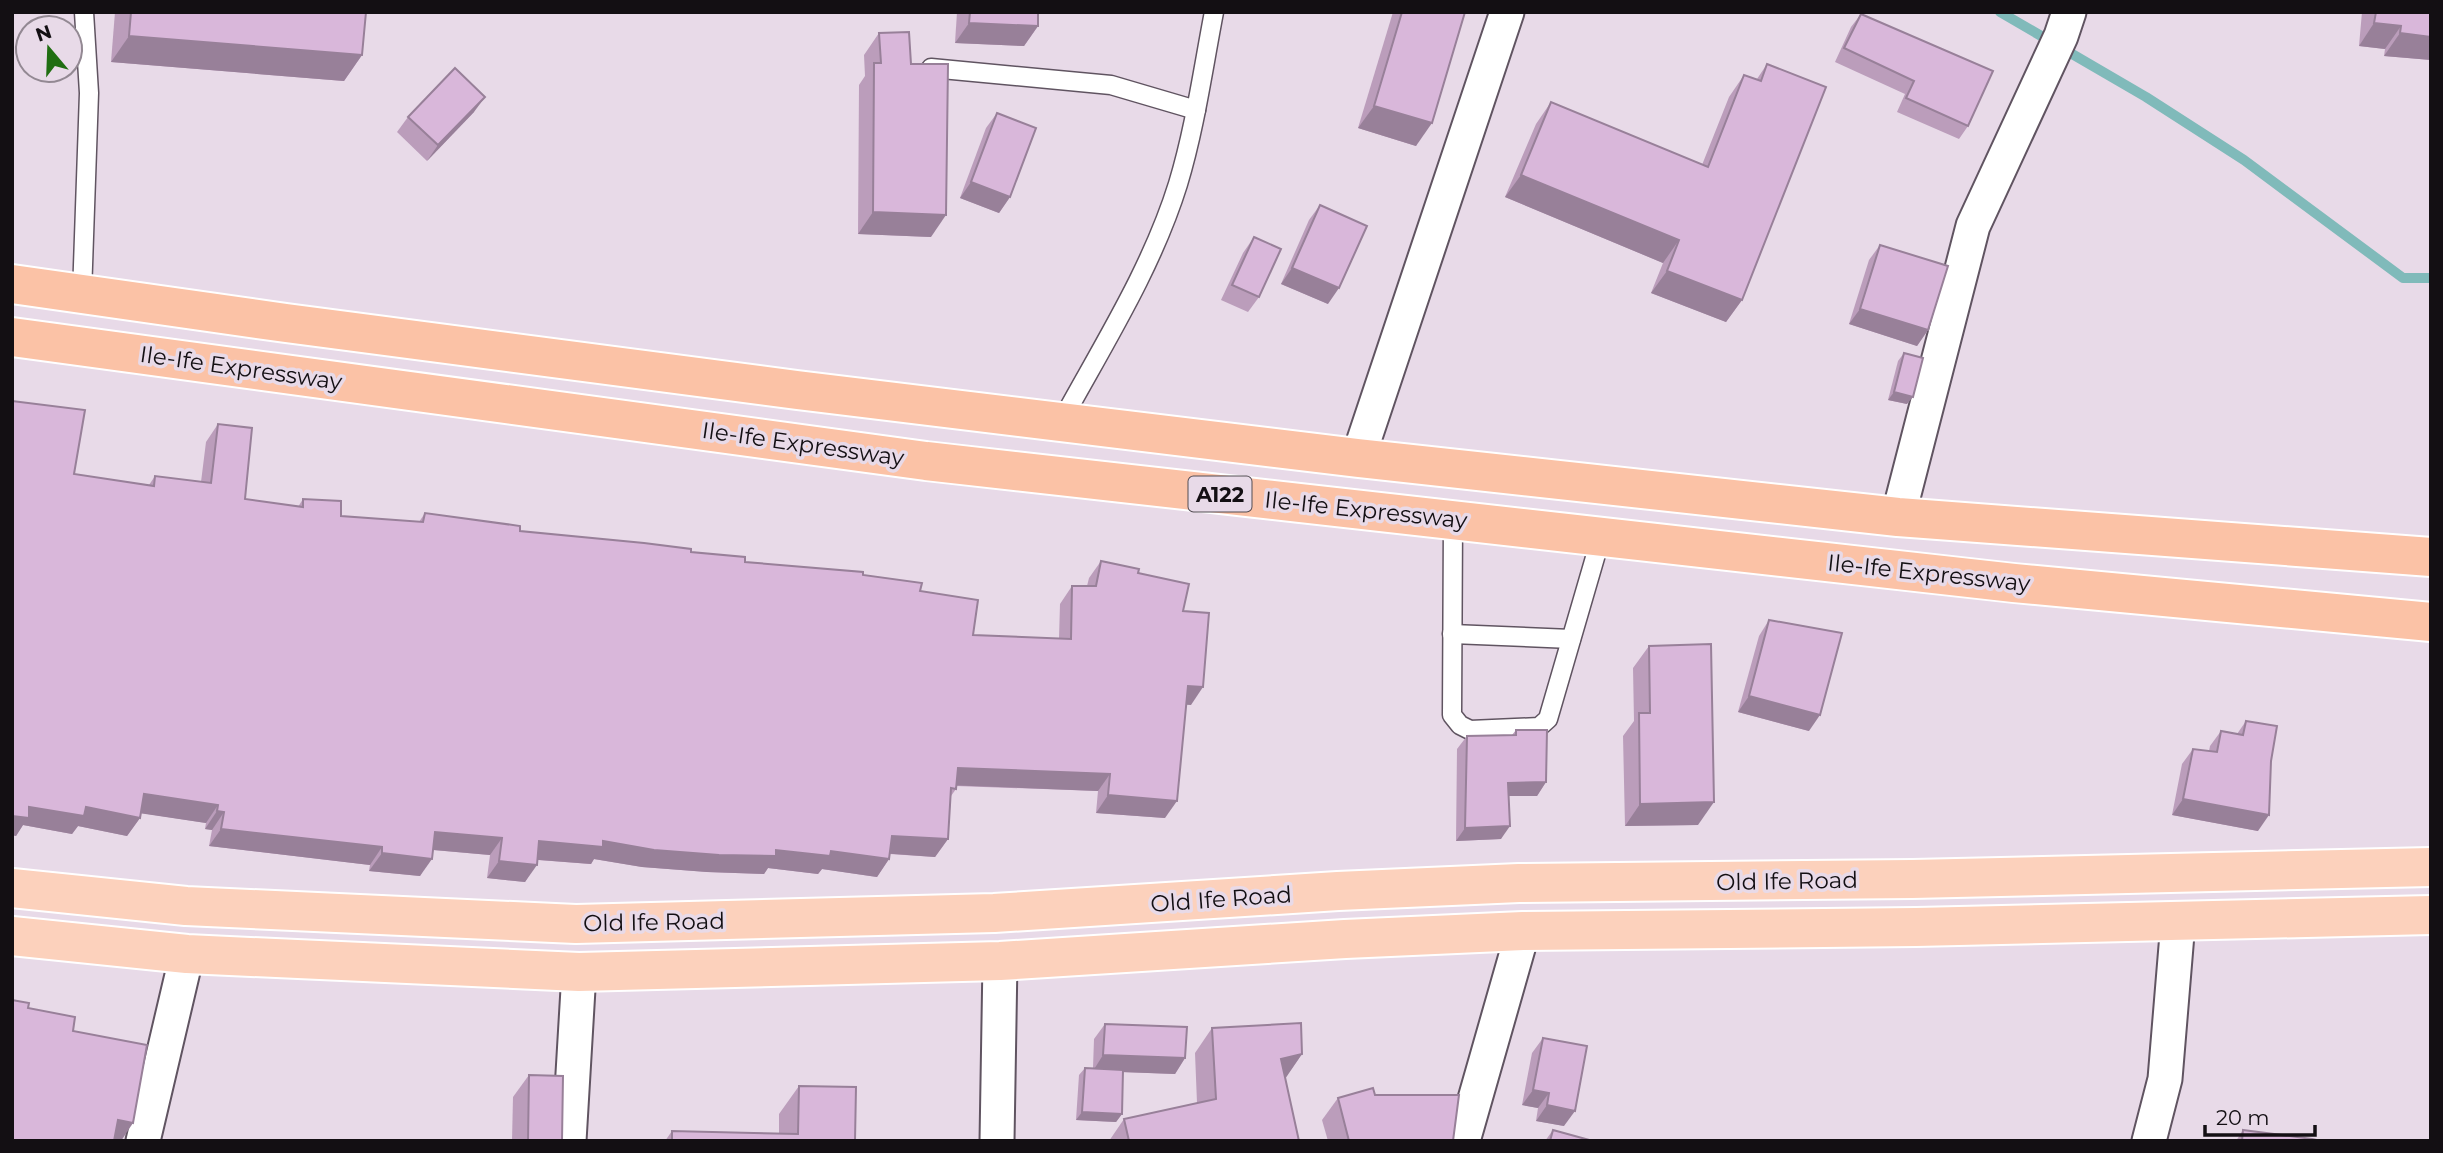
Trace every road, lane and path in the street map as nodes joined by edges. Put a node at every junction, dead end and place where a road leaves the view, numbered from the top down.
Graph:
1 (84, 12) edge
2 (1214, 12) edge
3 (1507, 12) edge
4 (2069, 12) edge
5 (931, 68) edge
6 (1196, 110) junction
7 (12, 284) edge
8 (82, 294) junction
9 (12, 337) edge
10 (1061, 422) junction
11 (1358, 458) junction
12 (1898, 517) junction
13 (1453, 520) junction
14 (1601, 537) junction
15 (2431, 557) edge
16 (2431, 622) edge
17 (1452, 634) junction
18 (1571, 639) junction
19 (2431, 867) edge
20 (12, 888) edge
21 (2431, 915) edge
22 (2178, 922) junction
23 (1523, 931) junction
24 (12, 936) edge
25 (187, 954) junction
26 (1000, 961) junction
27 (579, 972) junction
28 (143, 1141) edge
29 (569, 1141) edge
30 (997, 1141) edge
31 (1463, 1141) edge
32 (2149, 1141) edge

1 - 8 lane
2 - 6 lane
3 - 11 street
4 - 12 street
5 - 6 lane
6 - 10 lane
7 - 8 highway, A122
8 - 10 highway, A122
9 - 13 highway, Ile-Ife Expressway / A122
10 - 11 highway, A122
11 - 12 highway, A122
12 - 15 highway, A122
13 - 14 highway, Ile-Ife Expressway / A122
13 - 17 lane
14 - 16 highway, Ile-Ife Expressway / A122
14 - 18 lane
17 - 18 lane
17 - 18 lane
19 - 20 main road, Old Ife Road
21 - 22 main road, Old Ife Road
22 - 23 main road, Old Ife Road
22 - 32 street
23 - 26 main road, Old Ife Road
23 - 31 street
24 - 25 main road, Old Ife Road
25 - 27 main road, Old Ife Road
25 - 28 street
26 - 27 main road, Old Ife Road
26 - 30 street
27 - 29 street

